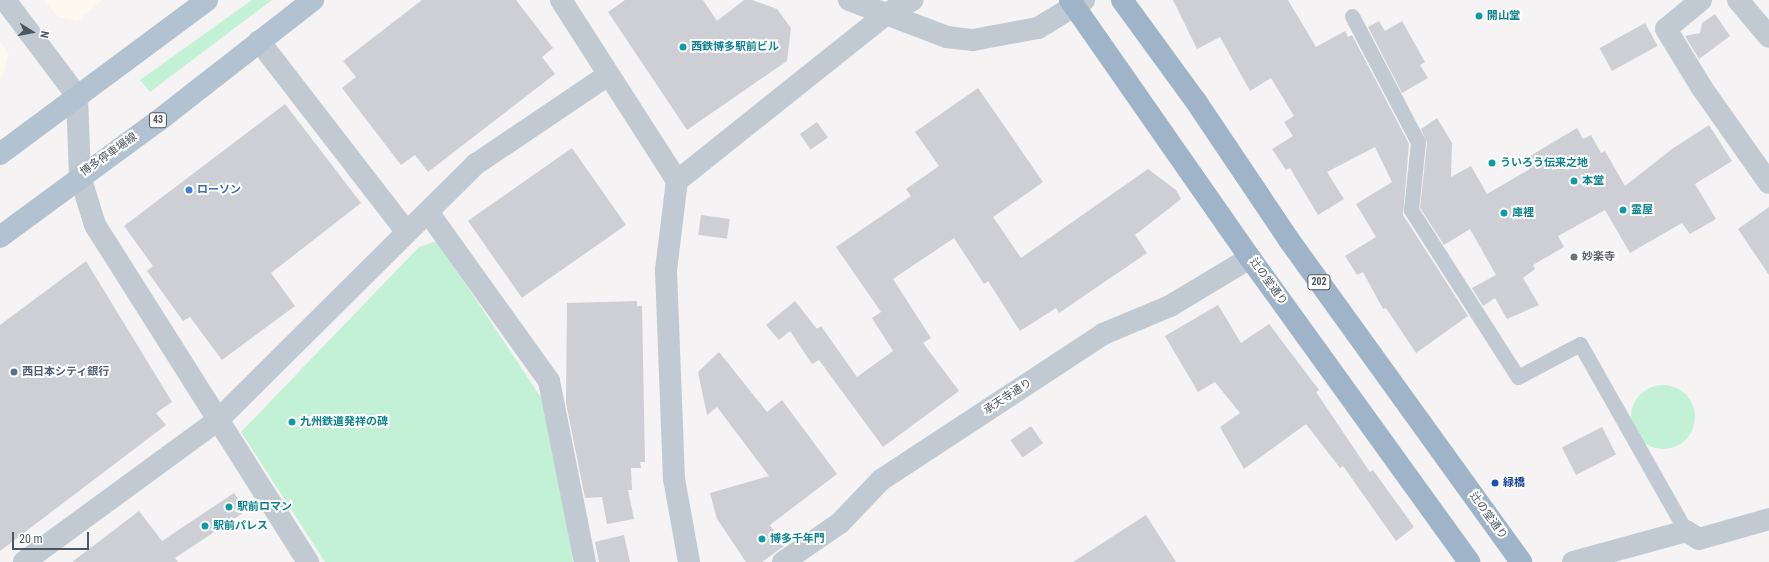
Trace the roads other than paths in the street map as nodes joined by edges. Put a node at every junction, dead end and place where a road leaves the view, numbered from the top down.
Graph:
1 (5, 0) edge
2 (207, 0) edge
3 (313, 0) edge
4 (561, 0) edge
5 (849, 0) edge
6 (912, 0) edge
7 (1122, 0) edge
8 (1701, 0) edge
9 (1738, 0) edge
10 (1076, 2) edge
11 (886, 14) junction
12 (1352, 16) dead end
13 (1769, 37) edge
14 (259, 42) junction
15 (608, 75) junction
16 (77, 96) junction
17 (0, 154) edge
18 (80, 176) junction
19 (677, 181) junction
20 (1769, 183) edge
21 (428, 212) junction
22 (406, 231) junction
23 (0, 237) edge
24 (1250, 258) junction
25 (217, 421) junction
26 (1769, 519) edge
27 (1686, 531) junction
28 (24, 562) edge
29 (308, 562) edge
30 (585, 562) edge
31 (689, 562) edge
32 (783, 562) edge
33 (1469, 562) edge
34 (1521, 562) edge
35 (1573, 562) edge

1 - 16 street
2 - 16 main road
3 - 14 main road, 博多停車場線 / 43
4 - 15 street
5 - 11 street
6 - 11 street
7 - 34 highway, 辻の堂通り / 202
8 - 20 street
9 - 13 street
10 - 11 street
10 - 24 highway, 辻の堂通り
11 - 19 street
12 - 27 lane
14 - 18 main road, 博多停車場線 / 43
14 - 22 street
15 - 19 street
15 - 21 street
16 - 17 main road
16 - 18 street
18 - 23 main road, 博多停車場線 / 43
18 - 25 street
19 - 31 street
21 - 22 street
21 - 30 street
22 - 25 street
24 - 32 street, 承天寺通り
24 - 33 highway, 辻の堂通り
25 - 28 street
25 - 29 street
26 - 27 street
27 - 35 street

